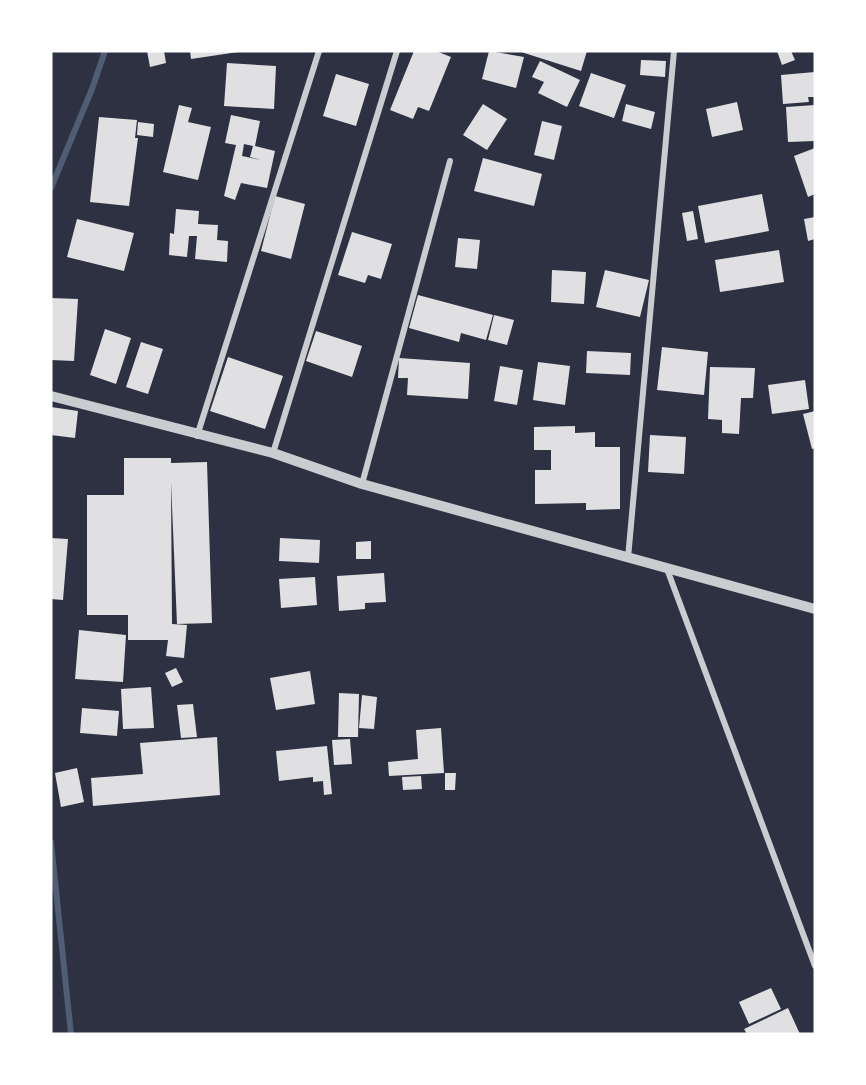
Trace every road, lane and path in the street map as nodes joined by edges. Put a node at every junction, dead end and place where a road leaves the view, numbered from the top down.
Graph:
1 (319, 51) edge
2 (397, 51) edge
3 (674, 51) edge
4 (450, 161) dead end
5 (51, 396) edge
6 (197, 436) junction
7 (273, 453) junction
8 (362, 484) junction
9 (628, 558) junction
10 (666, 568) junction
11 (815, 609) edge
12 (815, 966) edge

1 - 6 street
2 - 7 street
3 - 9 street
4 - 8 street
5 - 6 street
6 - 7 street
7 - 8 street
8 - 9 street
9 - 10 street
10 - 11 street
10 - 12 street

